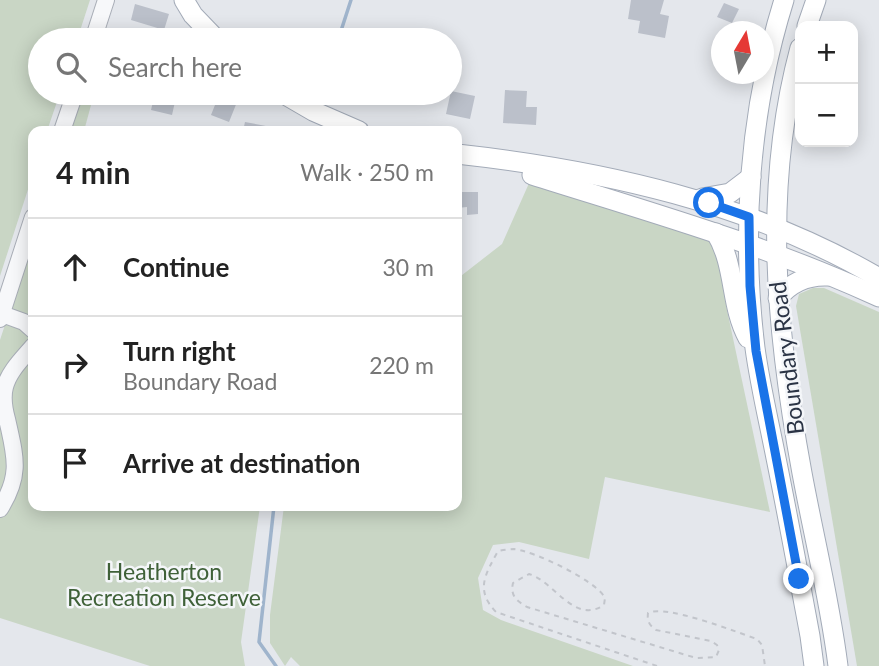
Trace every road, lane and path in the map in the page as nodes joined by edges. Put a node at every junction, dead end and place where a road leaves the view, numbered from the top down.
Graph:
1 (106, 0) edge
2 (184, 0) edge
3 (784, 0) edge
4 (816, 0) edge
5 (809, 21) edge
6 (97, 28) edge
7 (205, 28) edge
8 (795, 69) edge
9 (71, 105) edge
10 (303, 105) edge
11 (64, 126) edge
12 (348, 126) edge
13 (464, 155) edge
14 (751, 177) junction
15 (693, 198) junction
16 (749, 217) junction
17 (776, 228) junction
18 (28, 229) edge
19 (716, 233) junction
20 (748, 244) junction
21 (775, 254) junction
22 (832, 276) junction
23 (879, 278) edge
24 (6, 281) edge
25 (879, 297) edge
26 (778, 298) junction
27 (1, 316) edge
28 (28, 326) edge
29 (756, 351) junction
30 (28, 352) edge
31 (0, 509) edge
32 (657, 666) edge
33 (765, 666) edge
34 (814, 666) edge
35 (838, 666) edge

1 - 6 street
2 - 7 main road
3 - 14 main road, Boundary Road
4 - 5 main road
8 - 17 main road, Boundary Road
9 - 11 street
10 - 12 main road
13 - 15 main road
13 - 19 main road
14 - 15 main road
14 - 16 main road, Boundary Road
15 - 16 main road
16 - 17 main road
16 - 20 main road, Boundary Road
17 - 21 main road, Boundary Road
17 - 23 main road
18 - 24 street
19 - 20 main road
19 - 29 main road
20 - 21 main road
20 - 29 main road, Boundary Road
21 - 22 main road
21 - 26 main road, Boundary Road
22 - 25 main road
22 - 26 main road
24 - 27 street
26 - 35 main road, Boundary Road
27 - 28 street
29 - 34 main road, Boundary Road
30 - 31 street
32 - 33 path

